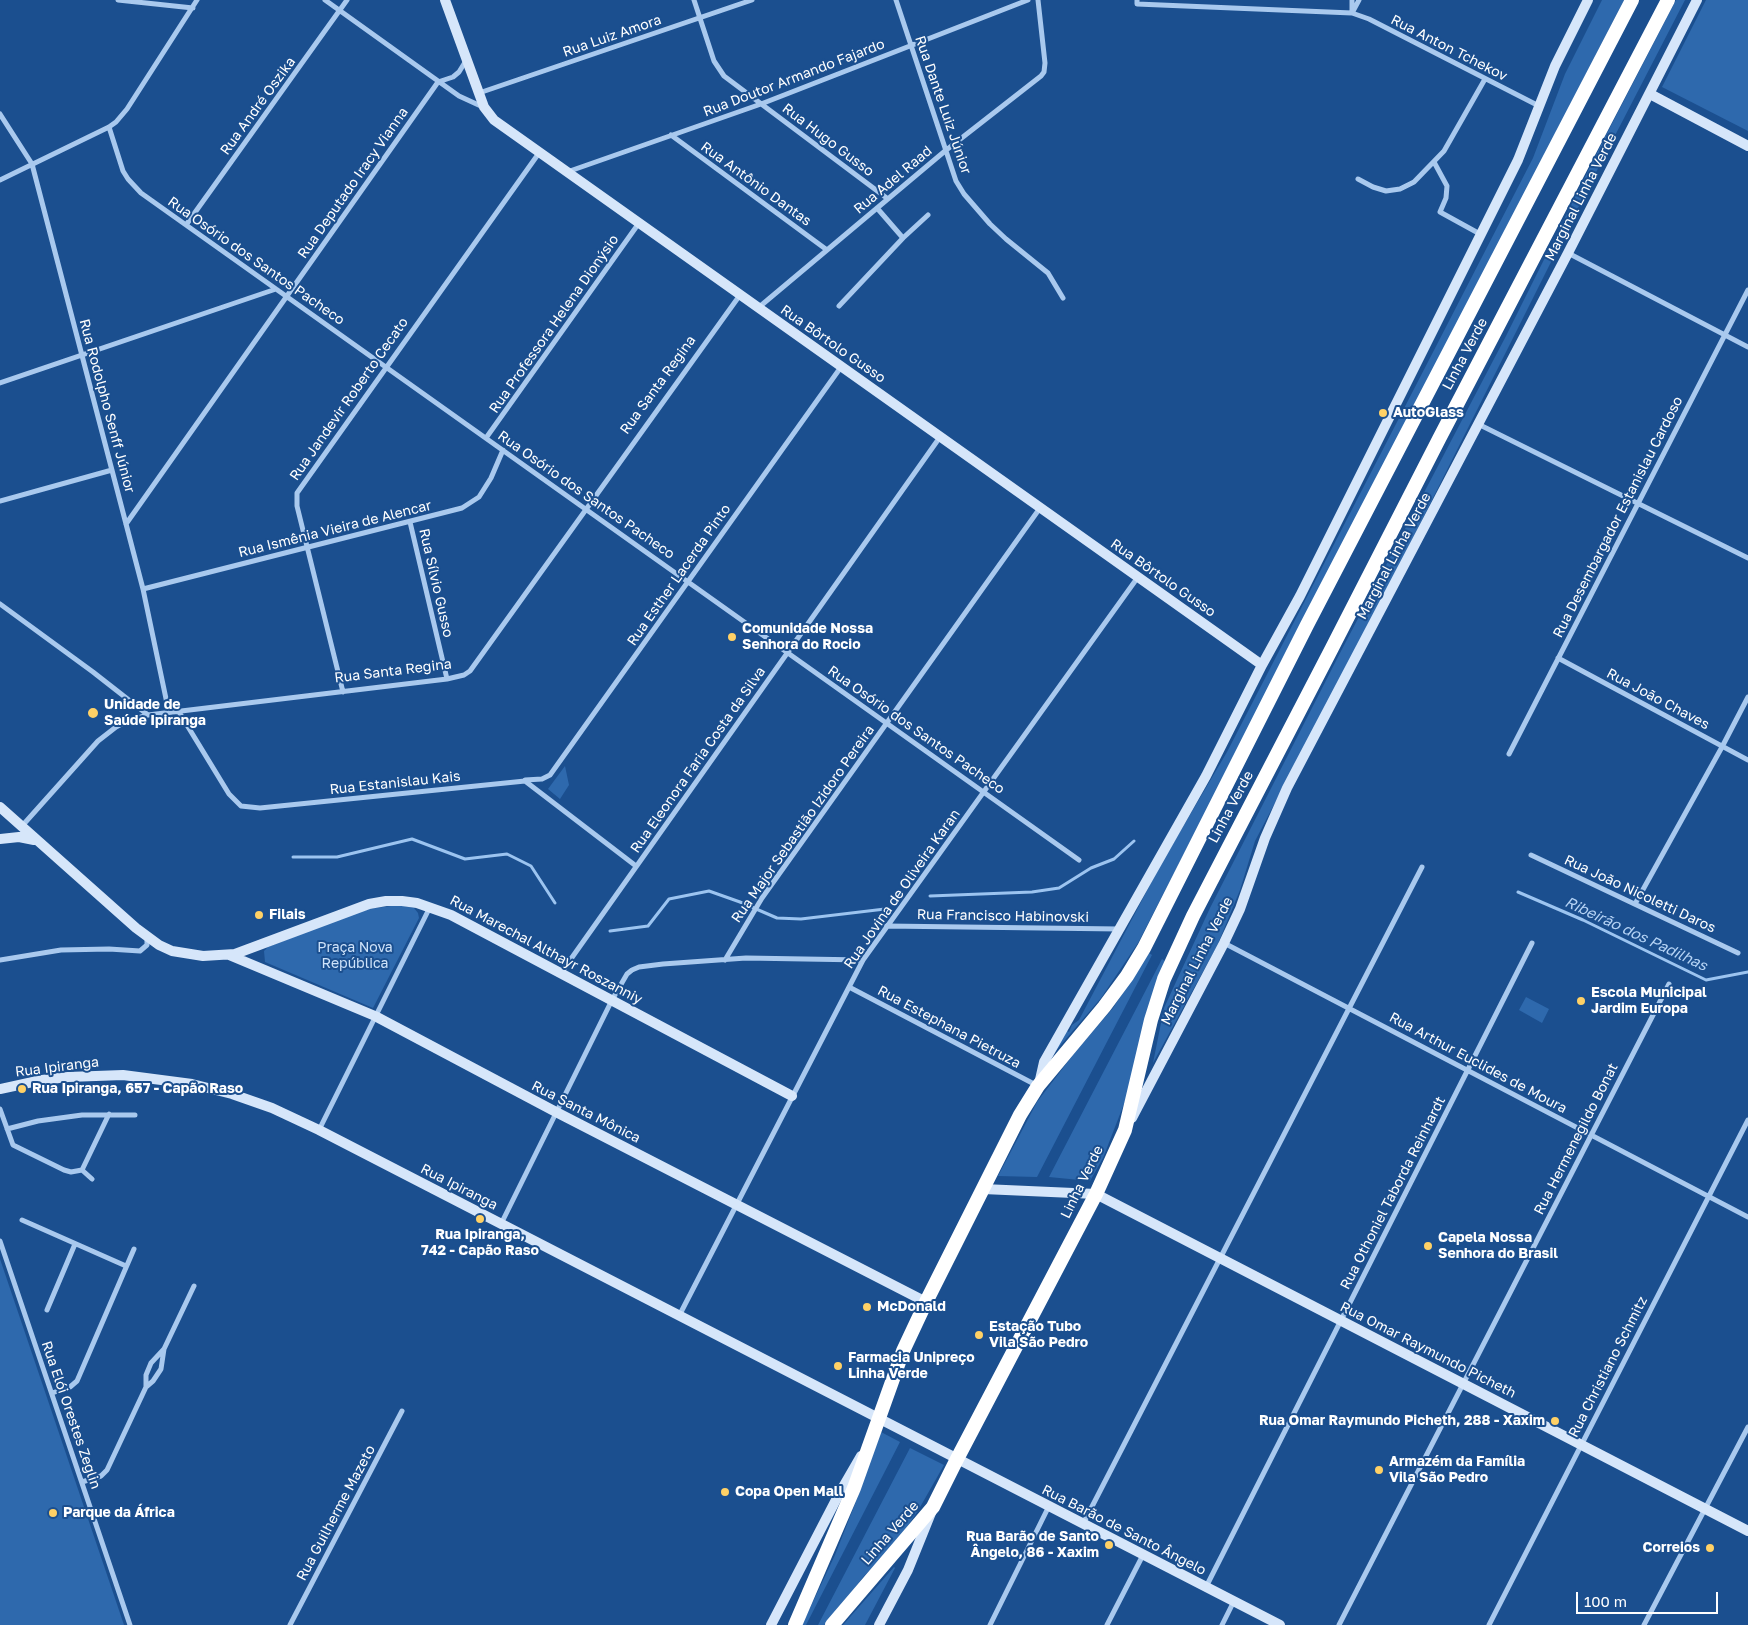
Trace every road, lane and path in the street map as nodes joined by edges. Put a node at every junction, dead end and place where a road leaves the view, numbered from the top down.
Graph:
1 (118, 0) edge
2 (197, 0) edge
3 (325, 0) edge
4 (347, 0) edge
5 (445, 0) edge
6 (694, 0) edge
7 (752, 0) edge
8 (896, 0) edge
9 (1028, 0) edge
10 (1038, 0) edge
11 (1352, 0) edge
12 (1359, 0) edge
13 (1588, 0) edge
14 (1632, 0) edge
15 (1668, 0) edge
16 (1697, 0) edge
17 (1137, 2) edge
18 (193, 8) junction
19 (340, 10) junction
20 (1352, 13) junction
21 (700, 18) junction
22 (911, 45) junction
23 (467, 59) junction
24 (1485, 79) junction
25 (438, 82) junction
26 (479, 93) junction
27 (1650, 94) junction
28 (761, 104) junction
29 (1539, 106) junction
30 (484, 107) junction
31 (0, 114) edge
32 (109, 127) junction
33 (671, 136) junction
34 (1748, 146) edge
35 (945, 151) junction
36 (539, 152) junction
37 (1434, 162) junction
38 (32, 164) junction
39 (566, 172) junction
40 (1358, 179) dead end
41 (0, 180) edge
42 (888, 199) junction
43 (877, 208) junction
44 (928, 215) dead end
45 (639, 224) junction
46 (186, 225) junction
47 (1480, 234) junction
48 (904, 238) junction
49 (827, 250) junction
50 (1568, 253) junction
51 (276, 289) junction
52 (1748, 290) edge
53 (740, 295) junction
54 (287, 296) junction
55 (1063, 298) dead end
56 (839, 306) dead end
57 (758, 308) junction
58 (1724, 335) junction
59 (1748, 347) edge
60 (82, 355) junction
61 (386, 367) junction
62 (841, 367) junction
63 (0, 383) edge
64 (1478, 424) junction
65 (940, 437) junction
66 (486, 438) junction
67 (503, 450) junction
68 (112, 470) junction
69 (0, 501) edge
70 (1639, 504) junction
71 (1040, 508) junction
72 (586, 509) junction
73 (410, 522) junction
74 (126, 524) junction
75 (307, 548) junction
76 (1748, 558) edge
77 (1138, 577) junction
78 (688, 582) junction
79 (143, 589) junction
80 (0, 604) edge
81 (788, 653) junction
82 (1558, 658) junction
83 (1262, 665) junction
84 (447, 679) junction
85 (343, 692) junction
86 (1748, 697) edge
87 (179, 712) junction
88 (169, 713) junction
89 (148, 715) junction
90 (887, 723) junction
91 (1722, 747) junction
92 (1510, 754) dead end
93 (1748, 760) edge
94 (525, 780) junction
95 (983, 792) junction
96 (3, 810) edge
97 (21, 826) junction
98 (2, 839) edge
99 (40, 843) junction
100 (1531, 855) dead end
101 (1079, 860) dead end
102 (636, 866) junction
103 (1422, 867) dead end
104 (1634, 904) junction
105 (430, 906) junction
106 (886, 926) junction
107 (1119, 929) junction
108 (146, 936) junction
109 (1224, 943) junction
110 (1532, 943) dead end
111 (1738, 953) dead end
112 (229, 955) junction
113 (0, 960) edge
114 (725, 960) junction
115 (863, 960) junction
116 (561, 973) junction
117 (1670, 984) dead end
118 (849, 987) junction
119 (612, 1000) junction
120 (1349, 1008) junction
121 (375, 1016) junction
122 (1467, 1070) junction
123 (1038, 1086) junction
124 (0, 1089) edge
125 (792, 1096) junction
126 (0, 1110) edge
127 (556, 1112) junction
128 (109, 1114) junction
129 (135, 1115) dead end
130 (1748, 1120) edge
131 (7, 1128) junction
132 (319, 1130) junction
133 (1126, 1130) junction
134 (1591, 1135) junction
135 (82, 1170) junction
136 (92, 1179) dead end
137 (983, 1189) junction
138 (1096, 1194) junction
139 (1709, 1197) junction
140 (736, 1205) junction
141 (1748, 1217) edge
142 (22, 1220) dead end
143 (501, 1224) junction
144 (0, 1241) edge
145 (76, 1244) junction
146 (134, 1249) dead end
147 (1220, 1258) junction
148 (126, 1266) junction
149 (194, 1286) dead end
150 (926, 1302) junction
151 (47, 1310) dead end
152 (679, 1316) junction
153 (1341, 1321) junction
154 (164, 1350) junction
155 (1462, 1384) junction
156 (146, 1387) junction
157 (52, 1393) junction
158 (402, 1410) dead end
159 (878, 1418) junction
160 (1748, 1427) edge
161 (871, 1438) junction
162 (1581, 1445) junction
163 (957, 1459) junction
164 (82, 1482) junction
165 (1049, 1506) junction
166 (933, 1507) junction
167 (1705, 1509) junction
168 (1083, 1524) junction
169 (1748, 1531) edge
170 (1143, 1555) junction
171 (1206, 1587) junction
172 (1234, 1601) junction
173 (130, 1625) edge
174 (290, 1625) edge
175 (770, 1625) edge
176 (795, 1625) edge
177 (832, 1625) edge
178 (879, 1625) edge
179 (990, 1625) edge
180 (1107, 1625) edge
181 (1222, 1625) edge
182 (1280, 1625) edge
183 (1339, 1625) edge
184 (1489, 1625) edge
185 (1644, 1625) edge

1 - 18 street
2 - 18 street
3 - 19 street
4 - 19 street, Rua André Oszika
5 - 23 main road, Rua Bôrtolo Gusso
6 - 21 street, Rua Hugo Gusso
7 - 21 street, Rua Luiz Amora
8 - 22 street, Rua Dante Luiz Júnior
9 - 22 street, Rua Doutor Armando Fajardo
10 - 35 street, Rua Adel Raad
11 - 20 street
12 - 20 street
13 - 29 main road
14 - 123 highway, Linha Verde
15 - 133 highway, Linha Verde
16 - 27 main road, Marginal Linha Verde
17 - 20 street, Rua Anton Tchekov
18 - 32 street
19 - 25 street
19 - 46 street, Rua André Oszika
20 - 24 street, Rua Anton Tchekov
21 - 26 street, Rua Luiz Amora
21 - 28 street, Rua Hugo Gusso
22 - 28 street, Rua Doutor Armando Fajardo
22 - 35 street, Rua Dante Luiz Júnior
23 - 25 street, Rua Deputado Iracy Vianna
23 - 26 main road, Rua Bôrtolo Gusso
24 - 29 street, Rua Anton Tchekov
24 - 37 street
25 - 30 street
25 - 54 street, Rua Deputado Iracy Vianna
26 - 30 main road, Rua Bôrtolo Gusso
27 - 34 main road
27 - 50 main road, Marginal Linha Verde
28 - 33 street, Rua Doutor Armando Fajardo
28 - 42 street, Rua Hugo Gusso
29 - 47 main road
30 - 36 main road, Rua Bôrtolo Gusso
31 - 38 street, Rua Rodolpho Senff Júnior
32 - 38 street
32 - 46 street, Rua Osório dos Santos Pacheco
33 - 39 street, Rua Doutor Armando Fajardo
33 - 49 street, Rua Antônio Dantas
35 - 42 street, Rua Adel Raad
35 - 55 street, Rua Dante Luiz Júnior
36 - 39 main road, Rua Bôrtolo Gusso
36 - 61 street, Rua Jandevir Roberto Cecato
37 - 40 street
37 - 47 street
38 - 41 street
38 - 60 street, Rua Rodolpho Senff Júnior
39 - 45 main road, Rua Bôrtolo Gusso
42 - 43 street, Rua Adel Raad
43 - 48 street
43 - 49 street, Rua Adel Raad
44 - 48 street
45 - 53 main road, Rua Bôrtolo Gusso
45 - 66 street, Rua Professora Helena Dionýsio
46 - 51 street, Rua Osório dos Santos Pacheco
47 - 83 main road
48 - 56 street
49 - 57 street, Rua Adel Raad
50 - 58 street
50 - 64 main road, Marginal Linha Verde
51 - 54 street, Rua Osório dos Santos Pacheco
51 - 60 street
52 - 58 street, Rua Desembargador Estanislau Cardoso
53 - 57 main road, Rua Bôrtolo Gusso
53 - 72 street, Rua Santa Regina
54 - 61 street, Rua Osório dos Santos Pacheco
54 - 74 street, Rua Deputado Iracy Vianna
57 - 62 main road, Rua Bôrtolo Gusso
58 - 59 street
58 - 70 street, Rua Desembargador Estanislau Cardoso
60 - 63 street
60 - 68 street, Rua Rodolpho Senff Júnior
61 - 66 street, Rua Osório dos Santos Pacheco
61 - 75 street, Rua Jandevir Roberto Cecato
62 - 65 main road, Rua Bôrtolo Gusso
62 - 78 street, Rua Esther Lacerda Pinto
64 - 70 street
64 - 109 main road, Marginal Linha Verde
65 - 71 main road, Rua Bôrtolo Gusso
65 - 81 street, Rua Eleonora Faria Costa da Silva
66 - 67 street, Rua Osório dos Santos Pacheco
67 - 72 street, Rua Osório dos Santos Pacheco
67 - 73 street, Rua Ismênia Vieira de Alencar
68 - 69 street
68 - 74 street, Rua Rodolpho Senff Júnior
70 - 76 street
70 - 82 street, Rua Desembargador Estanislau Cardoso
71 - 77 main road, Rua Bôrtolo Gusso
71 - 90 street, Rua Major Sebastião Izidoro Pereira
72 - 78 street, Rua Osório dos Santos Pacheco
72 - 84 street, Rua Santa Regina
73 - 75 street, Rua Ismênia Vieira de Alencar
73 - 84 street, Rua Sílvio Gusso
74 - 79 street, Rua Rodolpho Senff Júnior
75 - 79 street, Rua Ismênia Vieira de Alencar
75 - 85 street, Rua Jandevir Roberto Cecato
77 - 83 main road, Rua Bôrtolo Gusso
77 - 95 street, Rua Jovina de Oliveira Karan
78 - 81 street, Rua Osório dos Santos Pacheco
78 - 94 street, Rua Esther Lacerda Pinto
79 - 88 street, Rua Rodolpho Senff Júnior
80 - 89 street
81 - 90 street, Rua Osório dos Santos Pacheco
81 - 102 street, Rua Eleonora Faria Costa da Silva
82 - 91 street, Rua João Chaves
82 - 92 street, Rua Desembargador Estanislau Cardoso
83 - 107 main road
84 - 85 street, Rua Santa Regina
85 - 87 street, Rua Santa Regina
86 - 91 street
87 - 88 street, Rua Santa Regina
87 - 94 street, Rua Estanislau Kais
88 - 89 street, Rua Santa Regina
89 - 97 street, Rua Santa Regina
90 - 95 street, Rua Osório dos Santos Pacheco
90 - 114 street, Rua Major Sebastião Izidoro Pereira
91 - 93 street, Rua João Chaves
91 - 104 street
94 - 102 street
95 - 101 street, Rua Osório dos Santos Pacheco
95 - 106 street, Rua Jovina de Oliveira Karan
96 - 97 main road, Rua Marechal Althayr Roszanniy
96 - 98 main road
97 - 99 main road, Rua Marechal Althayr Roszanniy
98 - 99 main road
99 - 108 main road, Rua Marechal Althayr Roszanniy
100 - 104 street, Rua João Nicoletti Daros
102 - 116 street, Rua Eleonora Faria Costa da Silva
103 - 120 street
104 - 111 street, Rua João Nicoletti Daros
105 - 112 main road, Rua Marechal Althayr Roszanniy
105 - 116 main road, Rua Marechal Althayr Roszanniy
105 - 121 street
106 - 107 street, Rua Francisco Habinovski
106 - 115 street, Rua Jovina de Oliveira Karan
107 - 123 main road
108 - 112 main road, Rua Marechal Althayr Roszanniy
108 - 113 street
109 - 120 street, Rua Arthur Euclides de Moura
109 - 133 main road, Marginal Linha Verde
110 - 122 street, Rua Othoniel Taborda Reinhardt
112 - 121 main road, Rua Santa Mônica
114 - 115 street
114 - 119 street
115 - 118 street, Rua Jovina de Oliveira Karan
116 - 119 main road, Rua Marechal Althayr Roszanniy
117 - 134 street, Rua Hermenegildo Bonat
118 - 123 street, Rua Estephana Pietruza
118 - 125 street, Rua Jovina de Oliveira Karan
119 - 125 main road, Rua Marechal Althayr Roszanniy
119 - 127 street
120 - 122 street, Rua Arthur Euclides de Moura
120 - 147 street
121 - 127 main road, Rua Santa Mônica
121 - 132 street
122 - 134 street, Rua Arthur Euclides de Moura
122 - 153 street, Rua Othoniel Taborda Reinhardt
123 - 137 highway, Linha Verde
124 - 132 main road, Rua Ipiranga
125 - 140 street, Rua Jovina de Oliveira Karan
126 - 131 street
127 - 140 main road, Rua Santa Mônica
127 - 143 street
128 - 129 street
128 - 131 street
128 - 135 street
130 - 139 street, Rua Christiano Schmitz
131 - 135 street
132 - 143 main road, Rua Ipiranga
133 - 138 highway, Linha Verde
134 - 139 street, Rua Arthur Euclides de Moura
134 - 155 street, Rua Hermenegildo Bonat
135 - 136 street
137 - 138 main road
137 - 150 highway, Linha Verde
138 - 147 main road, Rua Omar Raymundo Picheth
138 - 163 highway, Linha Verde
139 - 141 street, Rua Arthur Euclides de Moura
139 - 162 street, Rua Christiano Schmitz
140 - 150 main road, Rua Santa Mônica
140 - 152 street, Rua Jovina de Oliveira Karan
142 - 145 street
143 - 152 main road, Rua Ipiranga
144 - 157 street, Rua Elói Orestes Zeglin
145 - 148 street
145 - 151 street
146 - 148 street
147 - 153 main road, Rua Omar Raymundo Picheth
147 - 168 street
148 - 157 street
149 - 154 street
150 - 159 highway, Linha Verde
152 - 159 main road, Rua Ipiranga
153 - 155 main road, Rua Omar Raymundo Picheth
153 - 171 street, Rua Othoniel Taborda Reinhardt
154 - 156 street
154 - 156 street
155 - 162 main road, Rua Omar Raymundo Picheth
155 - 183 street, Rua Hermenegildo Bonat
156 - 164 street
157 - 164 street, Rua Elói Orestes Zeglin
158 - 174 street, Rua Guilherme Mazeto
159 - 161 highway, Linha Verde
159 - 163 main road, Rua Barão de Santo Ângelo
160 - 167 street
161 - 175 main road
161 - 176 highway, Linha Verde
162 - 167 main road, Rua Omar Raymundo Picheth
162 - 184 street, Rua Christiano Schmitz
163 - 165 main road, Rua Barão de Santo Ângelo
163 - 166 highway, Linha Verde
164 - 173 street, Rua Elói Orestes Zeglin
165 - 168 main road, Rua Barão de Santo Ângelo
165 - 179 street
166 - 177 highway, Linha Verde
166 - 178 main road
167 - 169 main road, Rua Omar Raymundo Picheth
167 - 185 street
168 - 170 main road, Rua Barão de Santo Ângelo
170 - 171 main road, Rua Barão de Santo Ângelo
170 - 180 street
171 - 172 main road, Rua Barão de Santo Ângelo
172 - 181 street
172 - 182 main road, Rua Barão de Santo Ângelo

